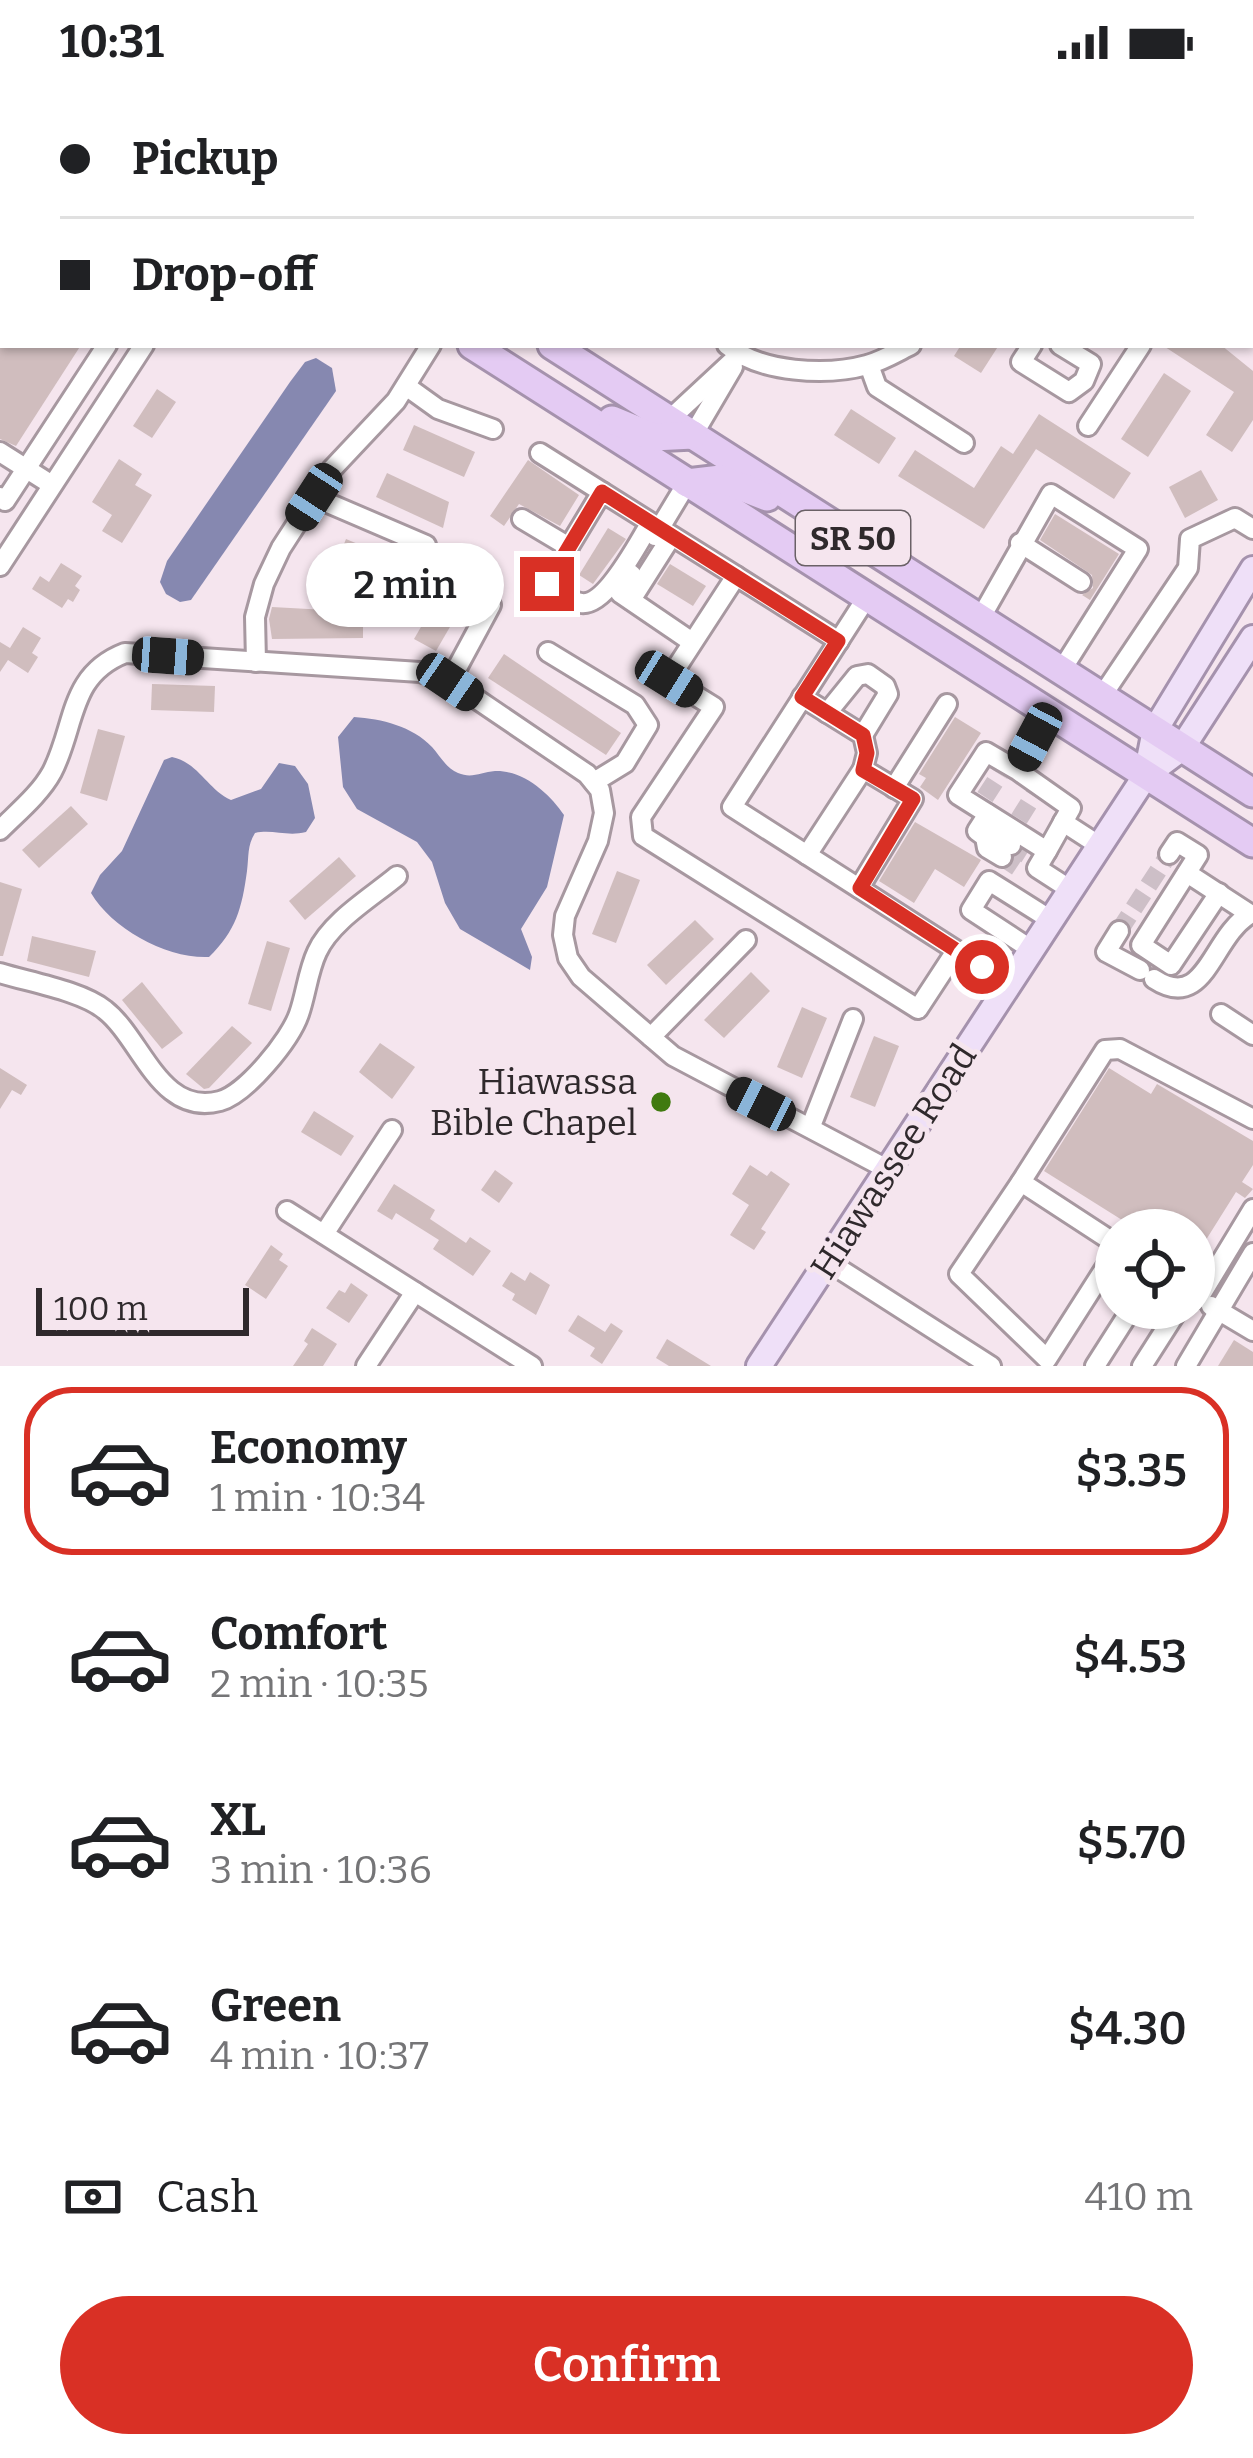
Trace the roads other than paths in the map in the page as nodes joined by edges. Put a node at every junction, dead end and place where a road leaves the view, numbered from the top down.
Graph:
1 (105, 348) edge
2 (142, 348) edge
3 (429, 348) edge
4 (477, 348) edge
5 (557, 348) edge
6 (905, 348) edge
7 (1030, 348) edge
8 (1065, 348) edge
9 (1139, 348) edge
10 (733, 350) edge
11 (869, 365) junction
12 (1084, 381) junction
13 (406, 386) junction
14 (552, 396) junction
15 (1108, 396) junction
16 (669, 420) junction
17 (1088, 427) dead end
18 (493, 430) dead end
19 (694, 435) junction
20 (964, 443) dead end
21 (0, 452) edge
22 (540, 453) dead end
23 (26, 469) junction
24 (687, 483) junction
25 (52, 485) junction
26 (602, 492) junction
27 (0, 497) edge
28 (314, 497) junction
29 (522, 519) dead end
30 (827, 521) junction
31 (1253, 529) edge
32 (660, 530) junction
33 (1020, 543) junction
34 (426, 545) dead end
35 (569, 547) junction
36 (0, 566) edge
37 (1253, 569) edge
38 (736, 576) junction
39 (1081, 582) dead end
40 (867, 597) junction
41 (491, 604) dead end
42 (980, 619) junction
43 (1253, 638) edge
44 (838, 641) junction
45 (692, 642) junction
46 (548, 652) dead end
47 (256, 662) junction
48 (1061, 670) junction
49 (450, 682) junction
50 (1102, 696) junction
51 (802, 697) junction
52 (946, 704) dead end
53 (1048, 712) junction
54 (827, 713) junction
55 (1155, 730) junction
56 (863, 735) junction
57 (1182, 748) junction
58 (1008, 769) junction
59 (863, 770) junction
60 (1146, 775) junction
61 (594, 782) junction
62 (893, 788) junction
63 (1253, 794) edge
64 (983, 806) junction
65 (1063, 822) junction
66 (0, 830) edge
67 (1253, 843) edge
68 (1100, 846) junction
69 (1023, 851) junction
70 (1169, 854) dead end
71 (808, 855) junction
72 (1187, 872) junction
73 (397, 876) dead end
74 (860, 888) junction
75 (1071, 890) junction
76 (1219, 893) junction
77 (1252, 913) edge
78 (1051, 920) junction
79 (1119, 931) dead end
80 (746, 940) dead end
81 (956, 950) junction
82 (1032, 950) junction
83 (0, 973) edge
84 (1009, 984) junction
85 (1221, 1014) dead end
86 (853, 1019) dead end
87 (1251, 1028) edge
88 (651, 1037) junction
89 (1253, 1119) edge
90 (811, 1126) junction
91 (392, 1130) dead end
92 (887, 1169) junction
93 (1021, 1182) junction
94 (1253, 1209) edge
95 (287, 1211) dead end
96 (1095, 1233) edge
97 (324, 1234) junction
98 (1253, 1253) edge
99 (827, 1261) junction
100 (1215, 1267) edge
101 (1095, 1282) edge
102 (416, 1292) junction
103 (1215, 1308) edge
104 (1219, 1311) junction
105 (1119, 1329) edge
106 (1166, 1329) edge
107 (1253, 1331) edge
108 (366, 1366) edge
109 (532, 1366) edge
110 (759, 1366) edge
111 (991, 1366) edge
112 (1095, 1366) edge
113 (1142, 1366) edge
114 (1186, 1366) edge

1 - 23 street
2 - 25 street
3 - 13 street
4 - 14 highway, SR 50
5 - 16 highway, SR 50
6 - 11 street
7 - 12 street
8 - 12 street
9 - 15 street
10 - 11 street
10 - 16 street
10 - 19 street
11 - 20 street
12 - 15 street
13 - 18 street
13 - 28 street
14 - 19 highway
14 - 24 highway, SR 50
15 - 17 street
16 - 19 highway, SR 50
19 - 30 highway, SR 50
21 - 23 street
22 - 26 street
23 - 25 street
23 - 27 street
24 - 30 highway
24 - 32 street
24 - 40 highway, SR 50
25 - 36 street
26 - 32 street
26 - 35 street
28 - 34 street
28 - 47 street
29 - 35 street
30 - 42 highway, SR 50
31 - 50 street
32 - 35 street
32 - 38 street
32 - 45 street
33 - 39 street
33 - 42 street
33 - 48 street
37 - 55 main road, Hiawassee Road
38 - 44 street
38 - 45 street
40 - 44 street
40 - 53 highway, SR 50
41 - 49 street
42 - 48 highway, SR 50
43 - 57 main road, Hiawassee Road
44 - 51 street
45 - 81 street
46 - 61 street
47 - 49 street
47 - 66 street
48 - 50 highway, SR 50
49 - 61 street
50 - 55 highway, SR 50
51 - 54 street
51 - 71 street
52 - 62 street
53 - 58 street
53 - 60 highway, SR 50
54 - 56 street
54 - 56 street
55 - 57 highway, SR 50
55 - 60 main road, Hiawassee Road
56 - 59 street
57 - 60 main road, Hiawassee Road
57 - 63 highway, SR 50
58 - 64 street
58 - 65 street
59 - 62 street
59 - 71 street
60 - 67 highway, SR 50
60 - 68 main road, Hiawassee Road
61 - 88 street
62 - 74 street
64 - 69 street
64 - 69 street
65 - 68 street
65 - 69 street
68 - 75 main road, Hiawassee Road
69 - 75 street
70 - 72 street
71 - 74 street
72 - 76 street
72 - 76 street
73 - 83 street
74 - 81 street
75 - 78 main road, Hiawassee Road
76 - 77 street
77 - 79 street
78 - 82 main road, Hiawassee Road
78 - 82 street
80 - 88 street
81 - 84 street
82 - 84 main road, Hiawassee Road
84 - 92 main road, Hiawassee Road
85 - 87 street
86 - 90 street
88 - 90 street
89 - 93 street
90 - 92 street
91 - 97 street
92 - 99 main road, Hiawassee Road
93 - 96 street
93 - 101 street
94 - 100 street
95 - 97 street
97 - 102 street
98 - 104 street
99 - 110 main road, Hiawassee Road
99 - 111 street
102 - 108 street
102 - 109 street
103 - 104 street
104 - 107 street
104 - 114 street
105 - 112 street
106 - 113 street

